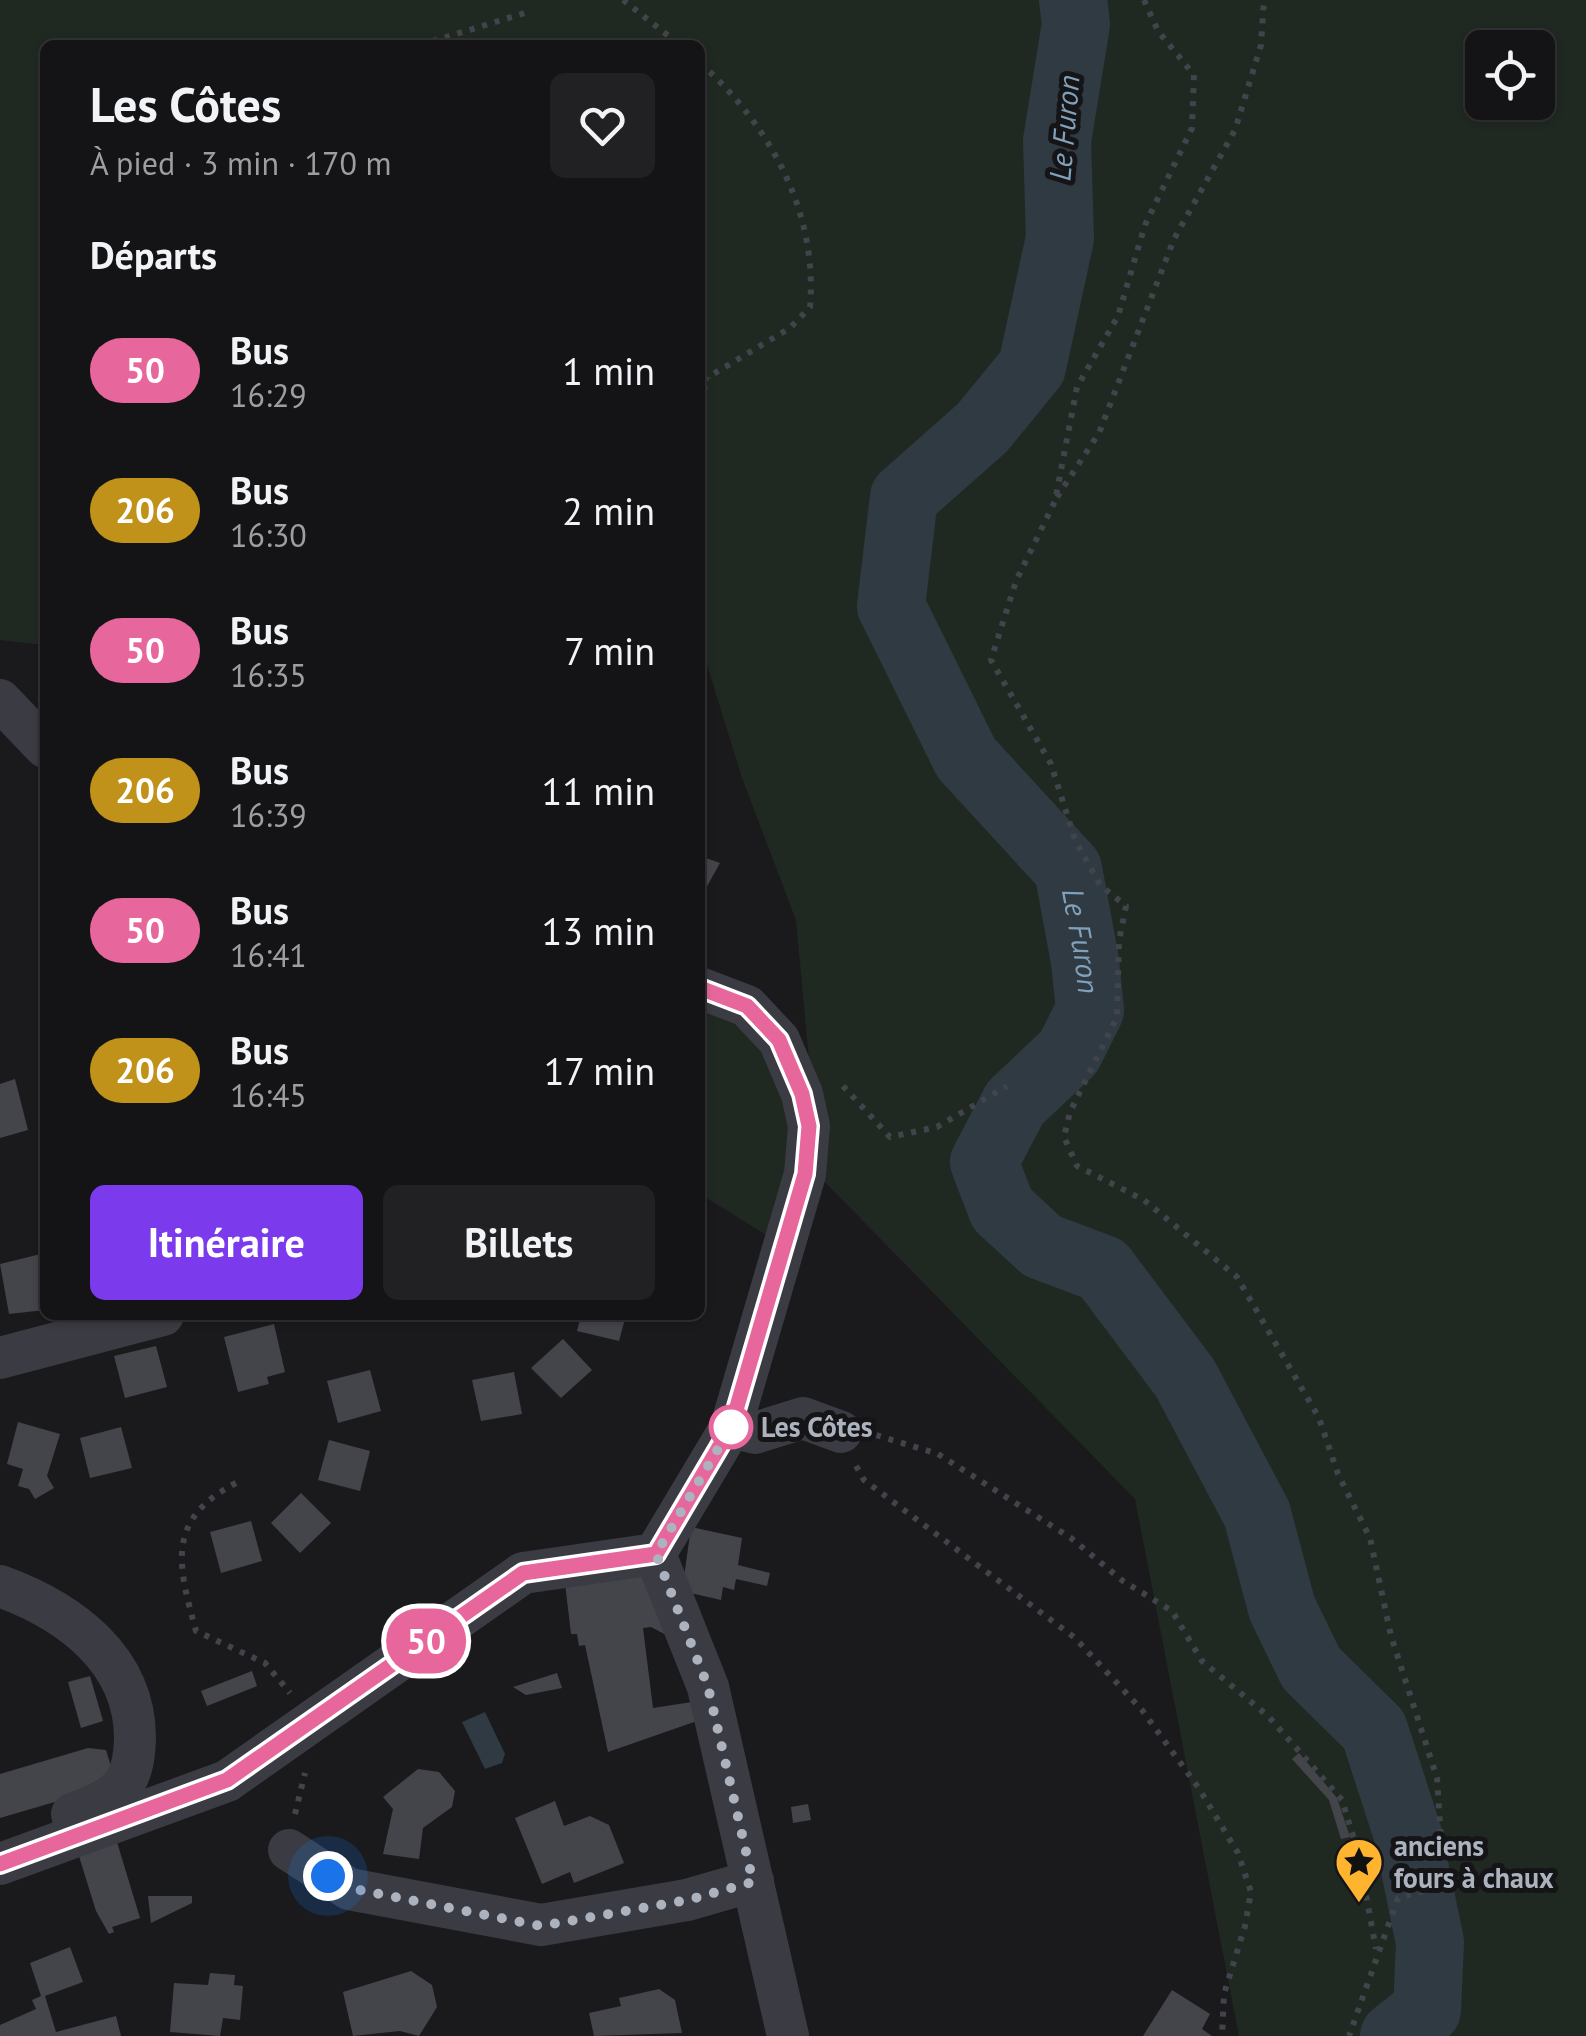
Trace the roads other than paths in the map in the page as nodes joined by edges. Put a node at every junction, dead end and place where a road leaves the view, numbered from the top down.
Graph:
1 (0, 700) edge
2 (40, 742) edge
3 (705, 990) edge
4 (144, 1320) edge
5 (0, 1358) edge
6 (731, 1427) junction
7 (841, 1432) road end
8 (656, 1554) junction
9 (0, 1586) edge
10 (289, 1850) dead end
11 (19, 1857) edge
12 (753, 1882) junction
13 (788, 2036) edge

1 - 2 street
3 - 6 street
4 - 5 street
6 - 7 street
6 - 8 street
8 - 11 street
8 - 12 street
9 - 11 street
10 - 12 street
12 - 13 street

